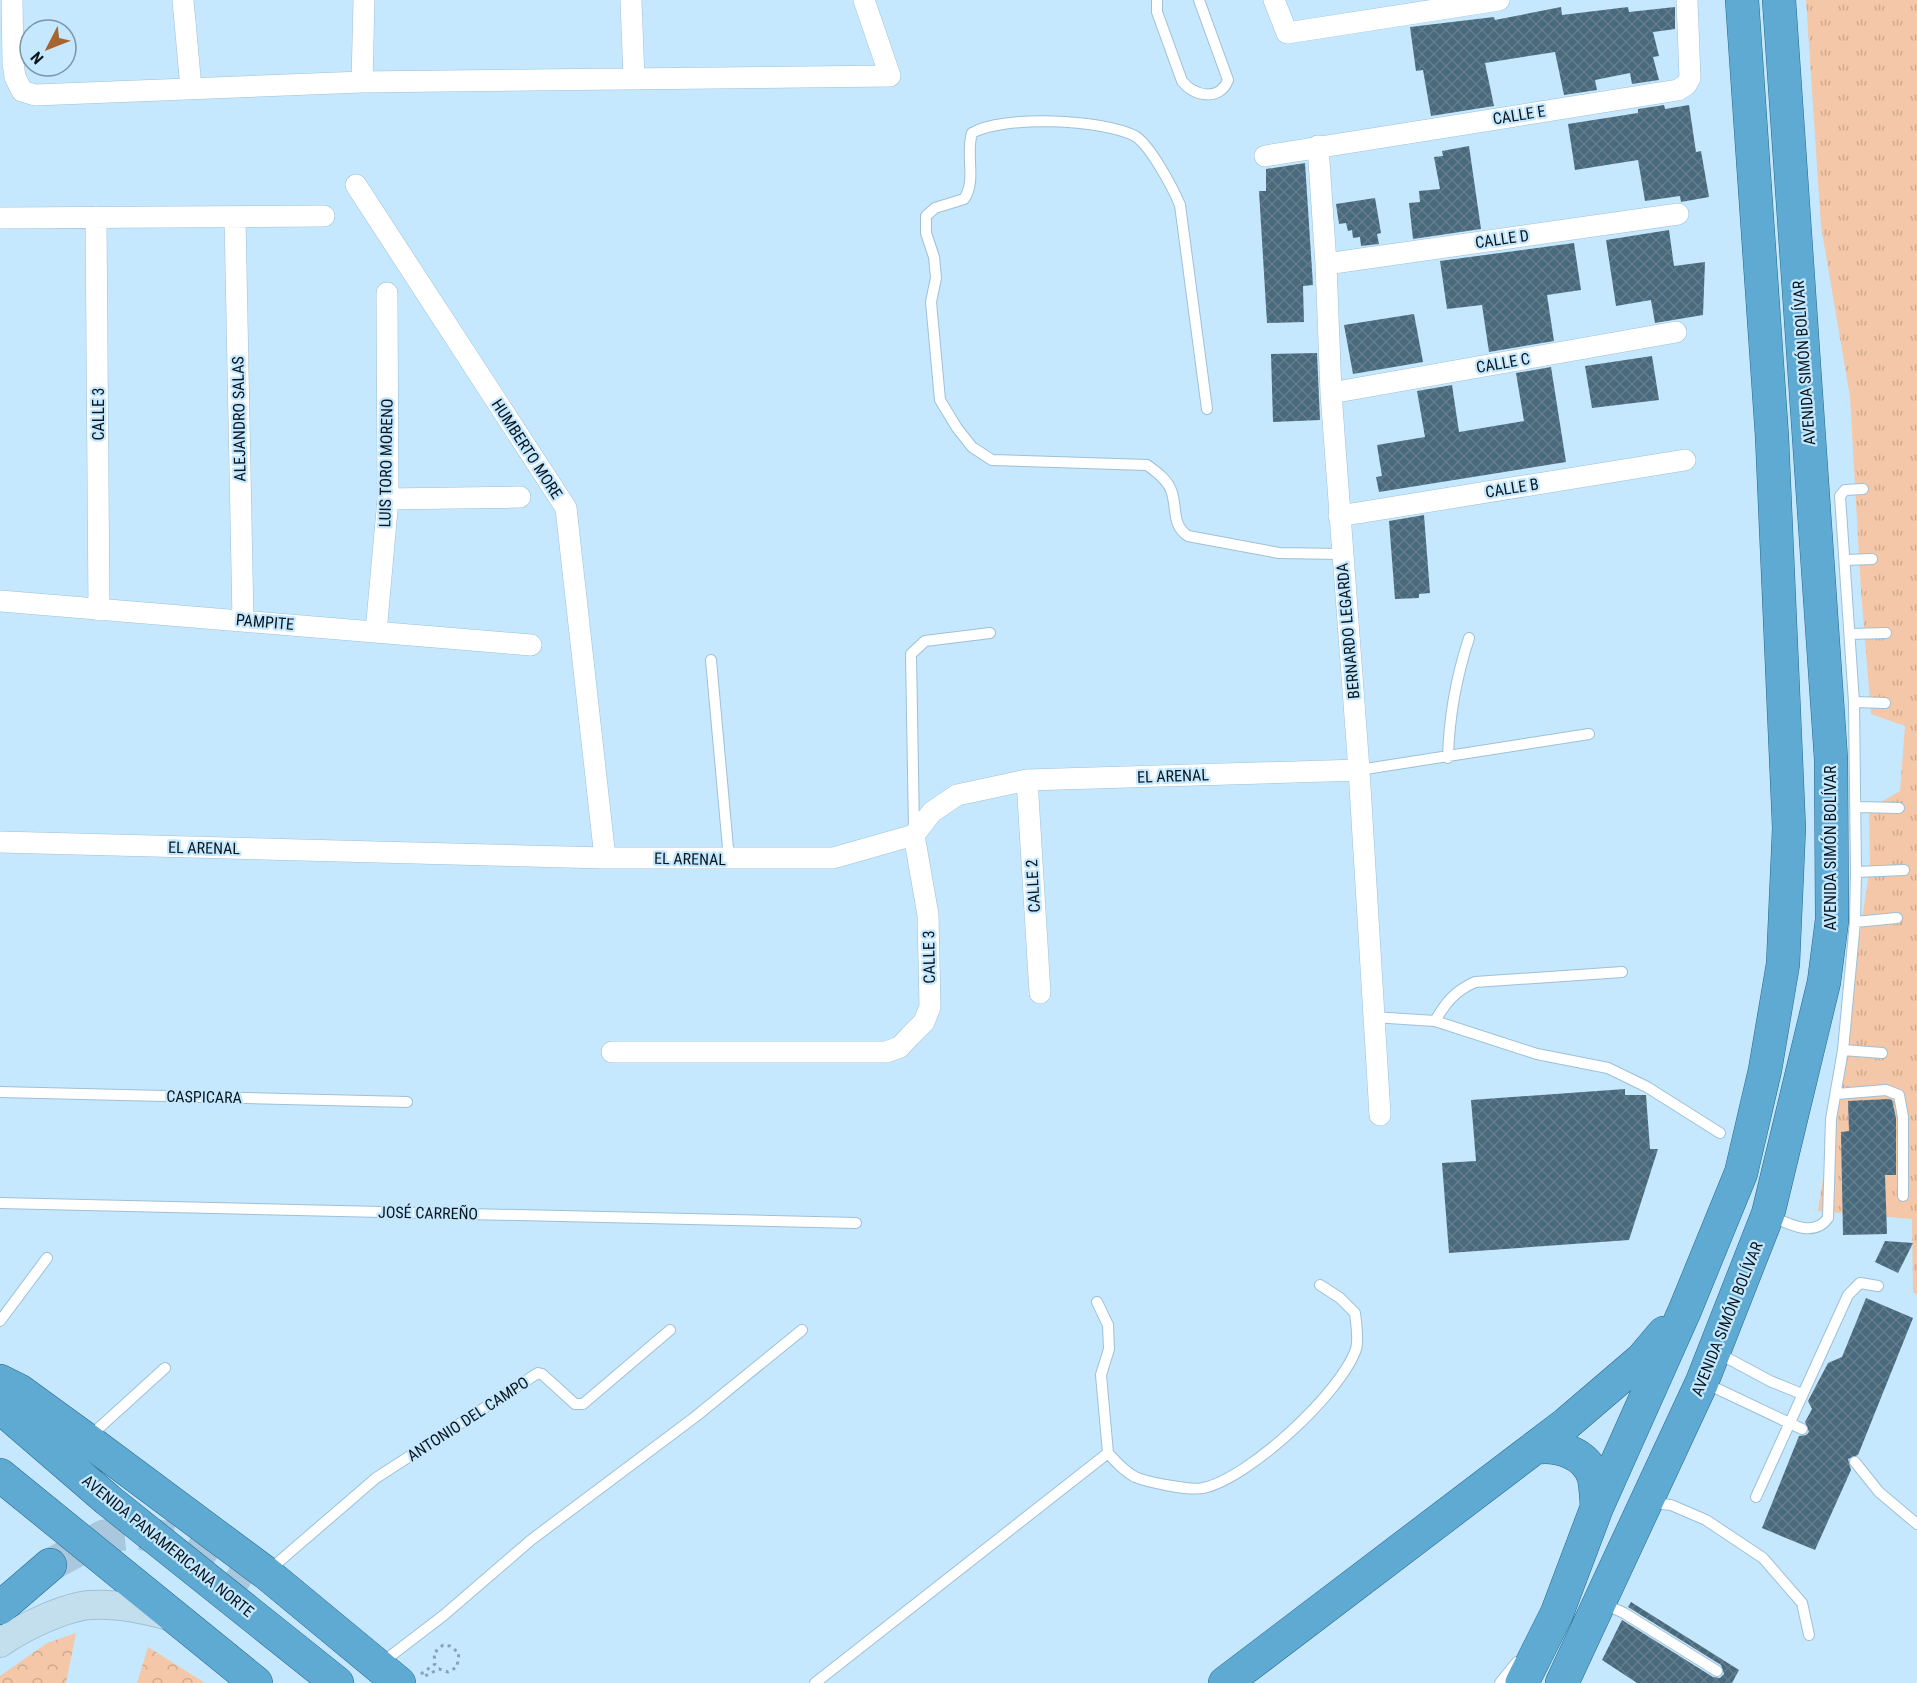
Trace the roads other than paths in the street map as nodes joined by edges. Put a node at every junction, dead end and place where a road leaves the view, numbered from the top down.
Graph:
1 (12, 0) edge
2 (183, 0) edge
3 (364, 0) edge
4 (631, 0) edge
5 (864, 0) edge
6 (1156, 0) edge
7 (1199, 0) edge
8 (1274, 0) edge
9 (1499, 0) edge
10 (1686, 0) edge
11 (1742, 0) edge
12 (1779, 0) edge
13 (634, 79) junction
14 (362, 82) junction
15 (190, 88) junction
16 (1318, 146) junction
17 (1265, 156) dead end
18 (356, 185) dead end
19 (1678, 214) dead end
20 (324, 216) dead end
21 (0, 218) edge
22 (96, 218) junction
23 (235, 218) junction
24 (1326, 264) junction
25 (387, 294) dead end
26 (1676, 332) dead end
27 (1331, 393) junction
28 (1207, 409) dead end
29 (1685, 460) dead end
30 (1863, 489) dead end
31 (520, 497) dead end
32 (388, 499) junction
33 (1339, 516) junction
34 (1341, 554) junction
35 (1845, 560) junction
36 (1872, 560) dead end
37 (0, 601) edge
38 (99, 610) junction
39 (243, 620) junction
40 (376, 632) junction
41 (990, 633) dead end
42 (1886, 633) dead end
43 (1850, 634) junction
44 (1469, 638) dead end
45 (531, 645) dead end
46 (711, 660) dead end
47 (1854, 702) junction
48 (1885, 703) dead end
49 (1589, 734) dead end
50 (1448, 758) junction
51 (1359, 770) junction
52 (1027, 780) junction
53 (1857, 807) junction
54 (1899, 808) dead end
55 (914, 835) junction
56 (0, 842) edge
57 (605, 858) junction
58 (729, 859) junction
59 (1904, 870) dead end
60 (1856, 872) junction
61 (1897, 918) dead end
62 (1855, 922) junction
63 (1622, 972) dead end
64 (1040, 993) dead end
65 (1373, 1017) junction
66 (1435, 1021) junction
67 (1843, 1050) junction
68 (612, 1052) dead end
69 (1882, 1053) dead end
70 (0, 1092) edge
71 (1836, 1094) junction
72 (408, 1102) dead end
73 (1380, 1115) dead end
74 (1720, 1133) dead end
75 (1903, 1196) dead end
76 (0, 1203) edge
77 (1768, 1214) junction
78 (856, 1223) dead end
79 (46, 1258) dead end
80 (1320, 1285) dead end
81 (1878, 1286) dead end
82 (1097, 1302) dead end
83 (1685, 1310) junction
84 (0, 1321) edge
85 (670, 1330) dead end
86 (802, 1330) dead end
87 (1714, 1352) junction
88 (165, 1368) dead end
89 (1702, 1382) junction
90 (5, 1388) edge
91 (1802, 1394) junction
92 (1788, 1422) junction
93 (1802, 1429) dead end
94 (86, 1439) junction
95 (1534, 1448) junction
96 (1108, 1453) junction
97 (1855, 1462) dead end
98 (0, 1475) edge
99 (1756, 1497) dead end
100 (1645, 1502) junction
101 (1597, 1507) junction
102 (1917, 1524) edge
103 (50, 1566) tunnel mouth
104 (261, 1579) junction
105 (1599, 1602) junction
106 (0, 1608) edge
107 (1557, 1613) junction
108 (177, 1617) junction
109 (1809, 1635) dead end
110 (0, 1643) edge
111 (1717, 1671) dead end
112 (383, 1677) edge
113 (256, 1683) edge
114 (337, 1683) edge
115 (815, 1683) edge
116 (1225, 1683) edge
117 (1500, 1683) edge
118 (1522, 1683) edge
119 (1562, 1683) edge

1 - 15 street
2 - 15 street
3 - 14 street
4 - 13 street
5 - 13 street
6 - 7 lane
8 - 9 street
10 - 16 street, CALLE E
11 - 83 highway
12 - 77 highway, AVENIDA SIMÓN BOLÍVAR
13 - 14 street
14 - 15 street
16 - 17 street, CALLE E
16 - 24 street, BERNARDO LEGARDA
18 - 57 street, HUMBERTO MORE
19 - 24 street, CALLE D
20 - 23 street
21 - 22 street
22 - 23 street
22 - 38 street, CALLE 3
23 - 39 street, ALEJANDRO SALAS
24 - 27 street, BERNARDO LEGARDA
25 - 32 street, LUIS TORO MORENO
26 - 27 street, CALLE C
27 - 33 street, BERNARDO LEGARDA
28 - 34 lane
29 - 33 street, CALLE B
30 - 35 lane
31 - 32 street
32 - 40 street, LUIS TORO MORENO
33 - 34 street, BERNARDO LEGARDA
34 - 51 street, BERNARDO LEGARDA
35 - 36 lane
35 - 43 lane
37 - 38 street, PAMPITE
38 - 39 street, PAMPITE
39 - 40 street, PAMPITE
40 - 45 street, PAMPITE
41 - 55 lane, CALLE 3
42 - 43 lane
43 - 47 lane
44 - 50 lane
46 - 58 lane
47 - 48 lane
47 - 53 lane
49 - 50 lane
50 - 51 lane
51 - 52 street, EL ARENAL
51 - 65 street, BERNARDO LEGARDA
52 - 55 street, EL ARENAL
52 - 64 street, CALLE 2
53 - 54 lane
53 - 60 lane
55 - 58 street, EL ARENAL
55 - 68 street, CALLE 3
56 - 57 street, EL ARENAL
57 - 58 street, EL ARENAL
59 - 60 lane
60 - 62 lane
61 - 62 lane
62 - 67 lane
63 - 66 lane
65 - 66 lane
65 - 73 street, BERNARDO LEGARDA
66 - 74 lane
67 - 69 lane
67 - 71 lane
70 - 72 lane, CASPICARA
71 - 75 lane
71 - 77 lane
76 - 78 lane, JOSÉ CARREÑO
77 - 87 highway, AVENIDA SIMÓN BOLÍVAR
79 - 84 lane
80 - 96 lane
81 - 91 lane
82 - 96 lane
83 - 95 highway
83 - 101 highway
85 - 104 lane, ANTONIO DEL CAMPO
86 - 112 lane
87 - 89 highway, AVENIDA SIMÓN BOLÍVAR
87 - 91 lane
88 - 94 lane
89 - 92 lane
89 - 100 highway, AVENIDA SIMÓN BOLÍVAR
90 - 94 highway
90 - 114 highway, AVENIDA PANAMERICANA NORTE
91 - 92 lane
92 - 93 lane
92 - 99 lane
94 - 104 highway
95 - 101 highway
95 - 116 highway
96 - 115 lane
97 - 102 lane
98 - 108 highway
100 - 105 highway, AVENIDA SIMÓN BOLÍVAR
100 - 109 lane
101 - 107 highway
103 - 106 highway
104 - 112 highway
105 - 111 lane
105 - 119 highway, AVENIDA SIMÓN BOLÍVAR
107 - 117 lane
107 - 118 highway
108 - 110 main road
108 - 113 highway

